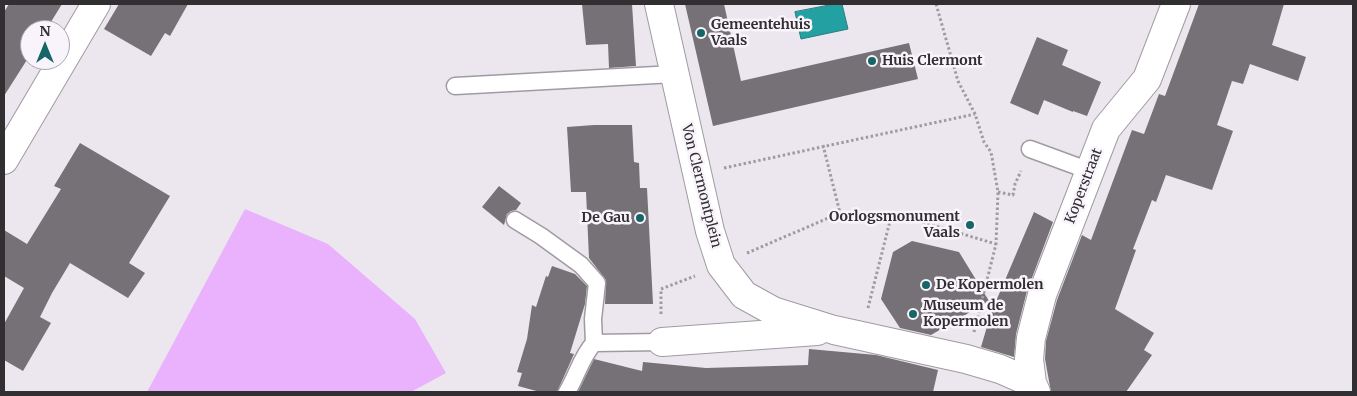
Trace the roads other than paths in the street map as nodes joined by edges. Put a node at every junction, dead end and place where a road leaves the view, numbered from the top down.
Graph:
1 (96, 4) edge
2 (659, 4) edge
3 (1176, 4) edge
4 (674, 74) junction
5 (455, 86) dead end
6 (1030, 149) road end
7 (4, 160) edge
8 (1090, 171) junction
9 (515, 220) dead end
10 (834, 330) junction
11 (662, 342) joint
12 (594, 343) junction
13 (1034, 387) edge
14 (567, 392) edge

1 - 7 street
2 - 4 street, Von Clermontplein
3 - 8 street, Koperstraat
4 - 5 lane
4 - 10 street, Von Clermontplein
6 - 8 lane
8 - 13 street, Koperstraat
9 - 12 lane
10 - 11 street, Von Clermontplein
10 - 13 street, Von Clermontplein
11 - 12 lane
12 - 14 lane

